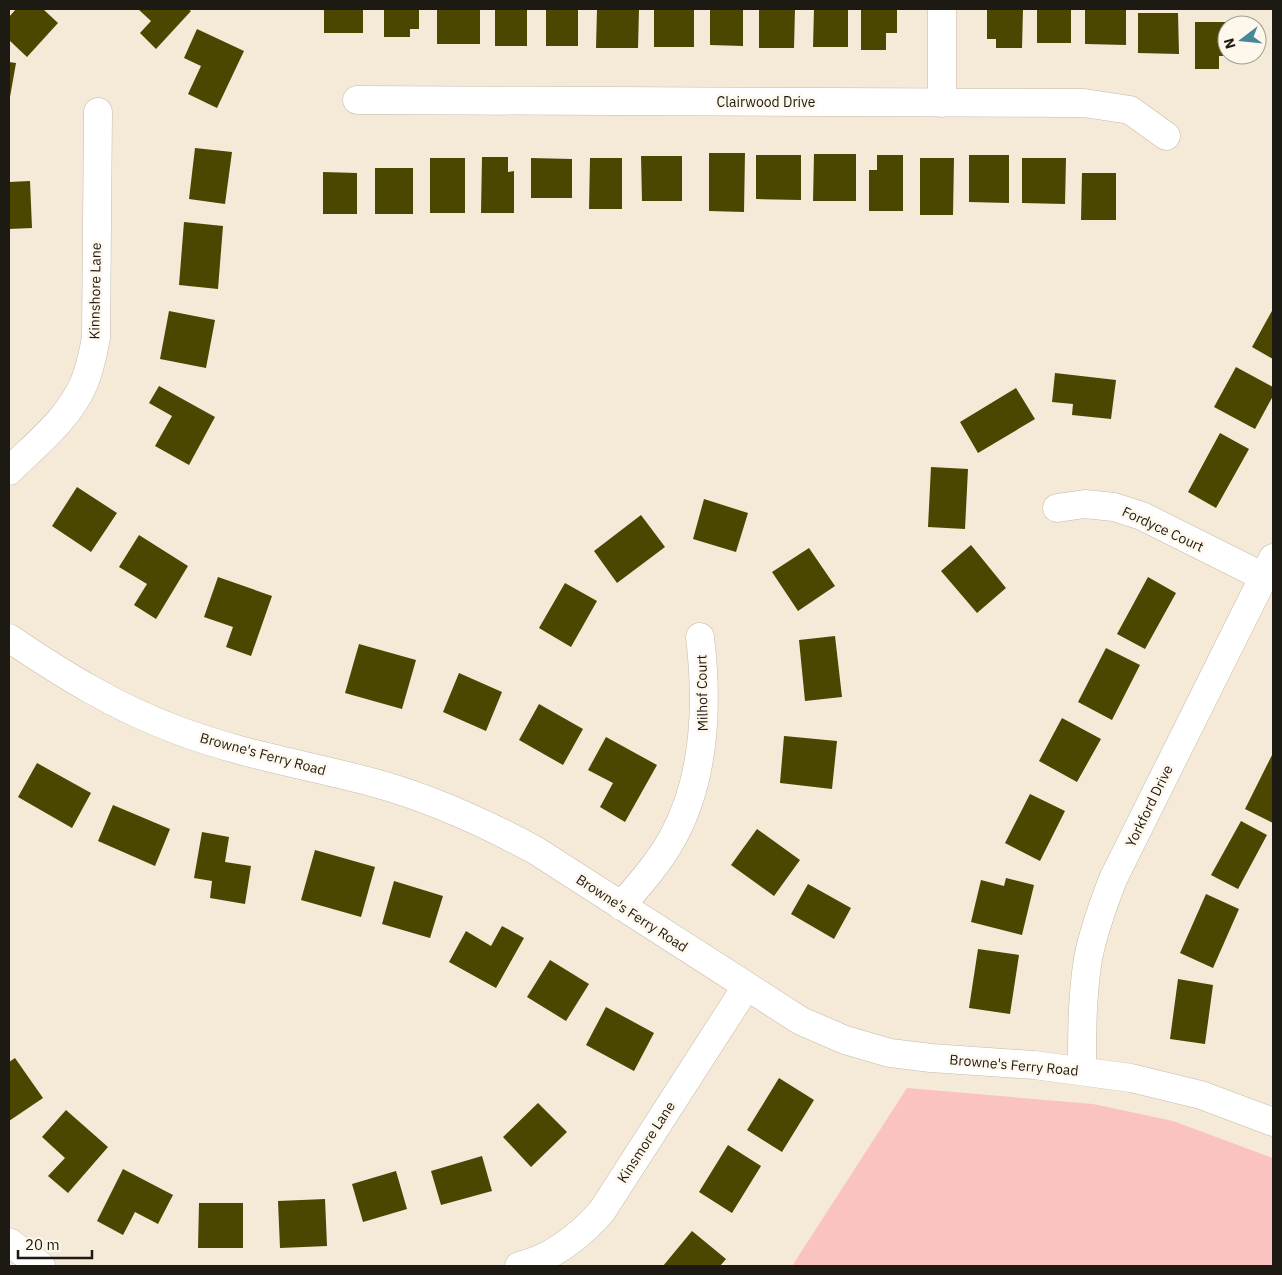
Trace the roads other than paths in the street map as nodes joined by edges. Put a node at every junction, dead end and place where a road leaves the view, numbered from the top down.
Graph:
1 (942, 9) edge
2 (357, 100) dead end
3 (942, 103) junction
4 (98, 112) dead end
5 (1166, 136) dead end
6 (9, 471) edge
7 (1057, 508) dead end
8 (1268, 568) edge
9 (700, 637) dead end
10 (9, 638) edge
11 (621, 906) junction
12 (746, 987) junction
13 (1082, 1070) junction
14 (1273, 1122) edge
15 (9, 1242) edge
16 (41, 1266) edge
17 (519, 1266) edge

1 - 3 street
2 - 3 street, Clairwood Drive
3 - 5 street, Clairwood Drive
4 - 6 street, Kinnshore Lane
7 - 8 street, Fordyce Court
8 - 13 street, Yorkford Drive
9 - 11 street, Milhof Court
10 - 11 street, Browne's Ferry Road
11 - 12 street, Browne's Ferry Road
12 - 13 street, Browne's Ferry Road
12 - 17 street, Kinsmore Lane
13 - 14 street, Browne's Ferry Road
15 - 16 street

